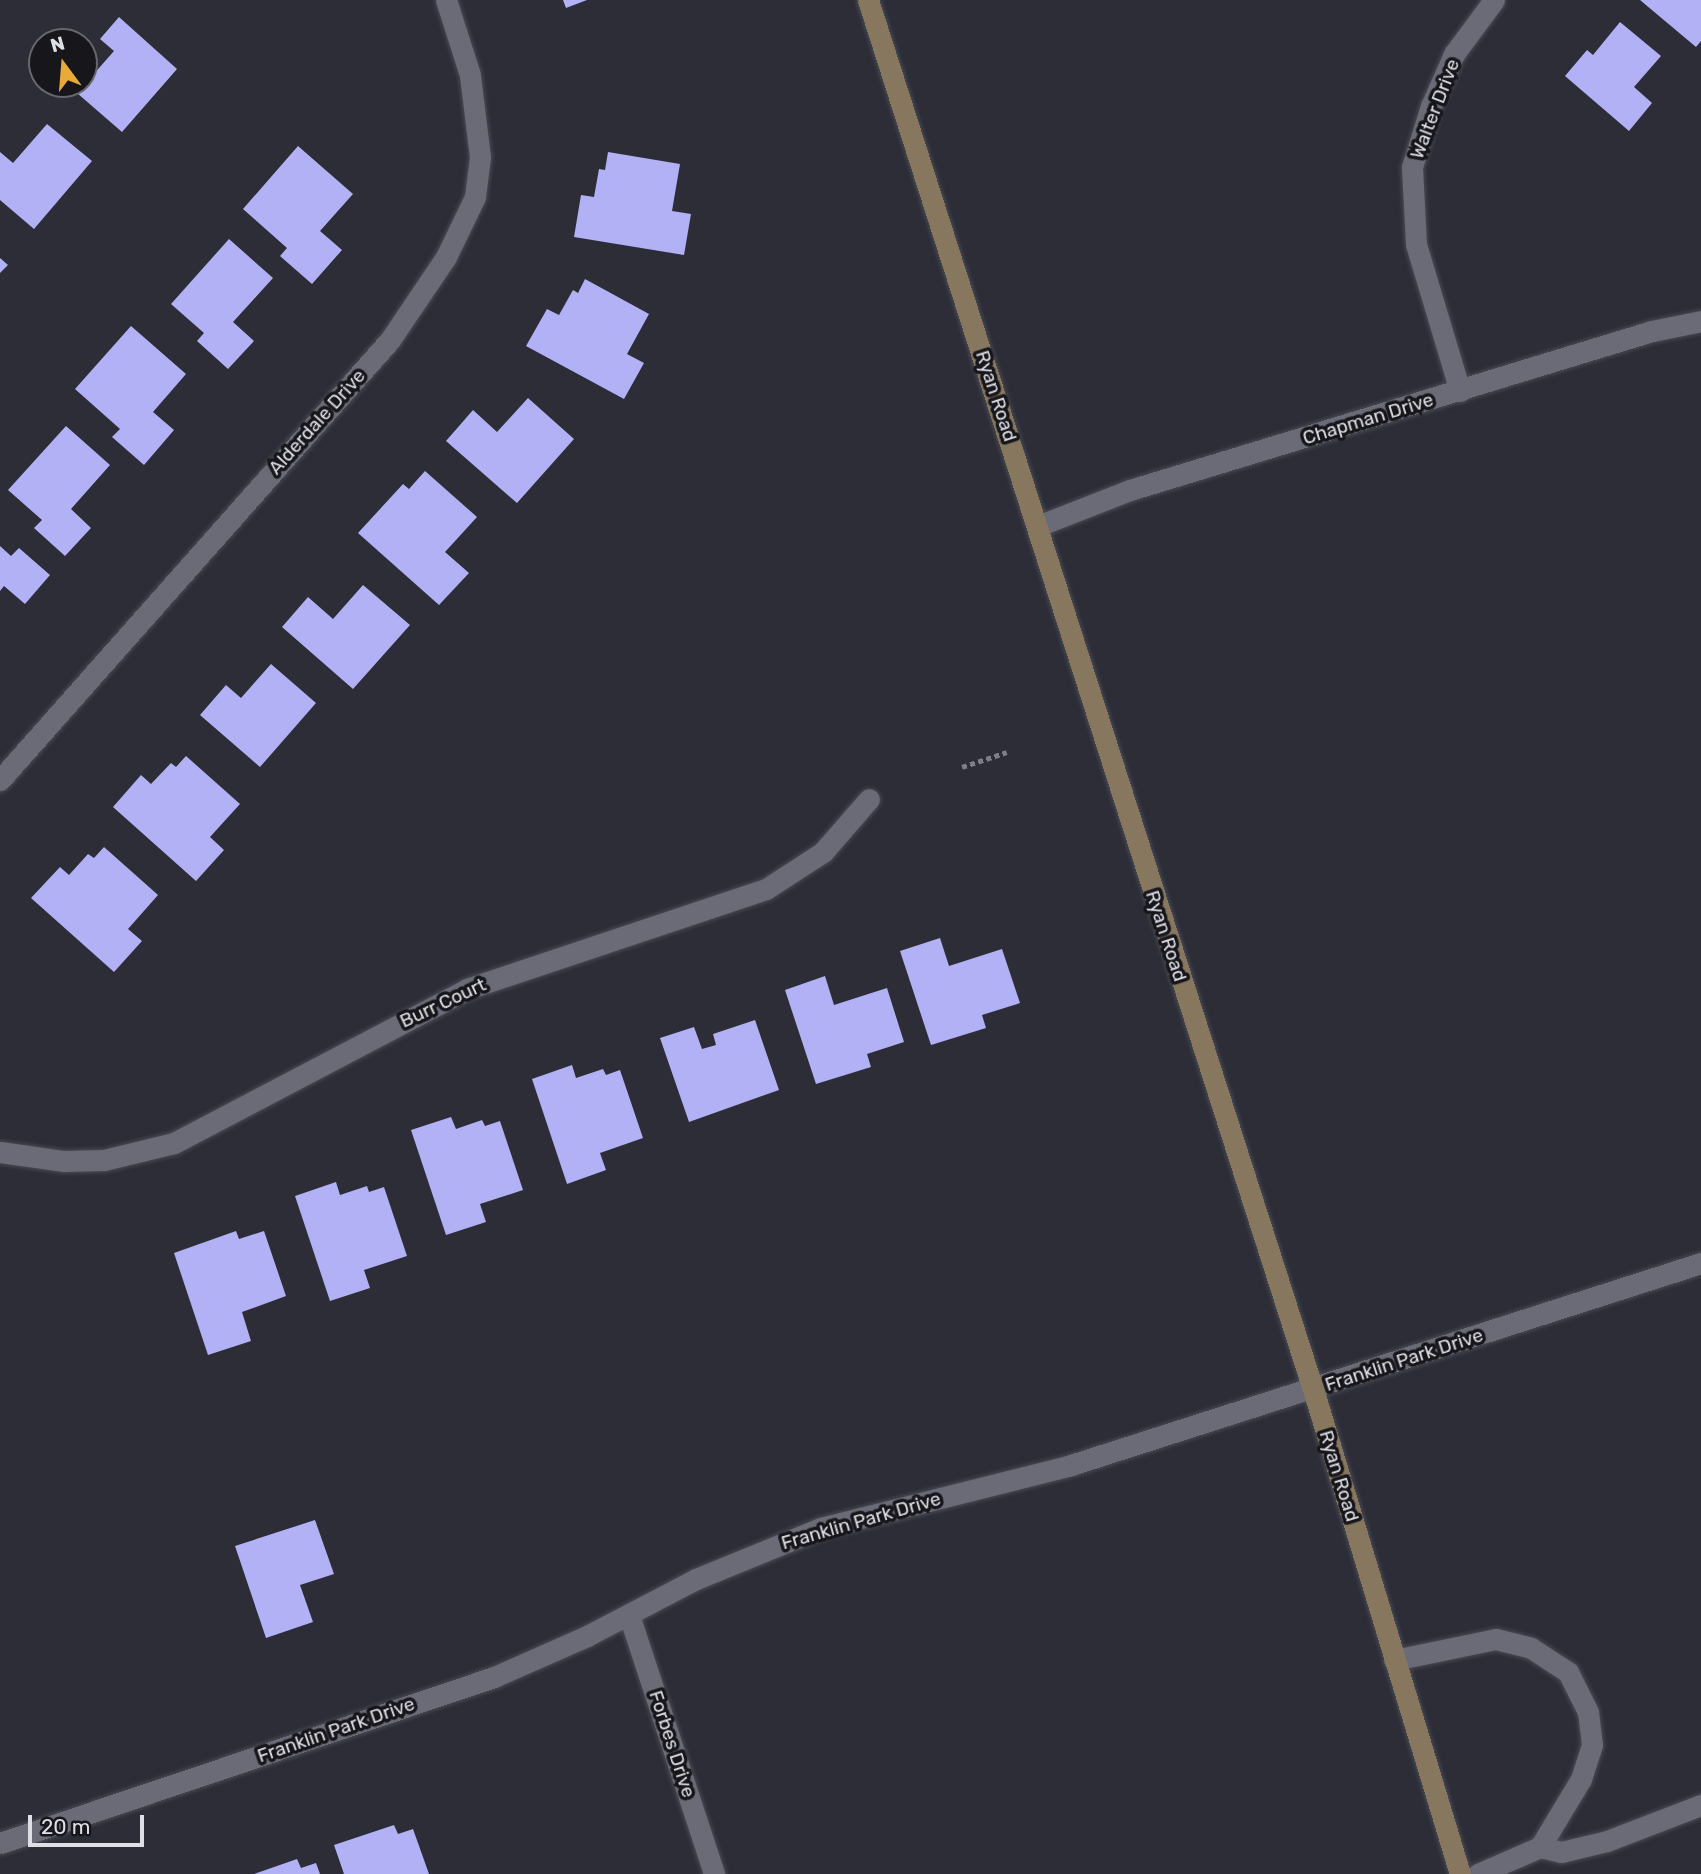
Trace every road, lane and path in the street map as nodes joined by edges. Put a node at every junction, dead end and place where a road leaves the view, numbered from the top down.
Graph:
1 (446, 0) edge
2 (868, 0) edge
3 (1494, 0) edge
4 (1701, 321) edge
5 (1460, 391) junction
6 (1038, 526) junction
7 (1007, 752) dead end
8 (962, 767) dead end
9 (0, 780) edge
10 (869, 799) dead end
11 (0, 1152) edge
12 (1701, 1263) edge
13 (1313, 1389) junction
14 (629, 1615) junction
15 (1394, 1660) junction
16 (1701, 1805) edge
17 (0, 1843) edge
18 (1540, 1847) junction
19 (714, 1874) edge
20 (1460, 1874) edge
21 (1478, 1874) edge

1 - 9 street, Alderdale Drive
2 - 6 main road, Ryan Road
3 - 5 street, Walter Drive
4 - 5 street, Chapman Drive
5 - 6 street, Chapman Drive
6 - 13 main road, Ryan Road
7 - 8 path
10 - 11 street, Burr Court
12 - 13 street, Franklin Park Drive
13 - 14 street, Franklin Park Drive
13 - 15 main road, Ryan Road
14 - 17 street, Franklin Park Drive
14 - 19 street, Forbes Drive
15 - 18 street
15 - 20 main road, Ryan Road
16 - 18 street
18 - 21 street

